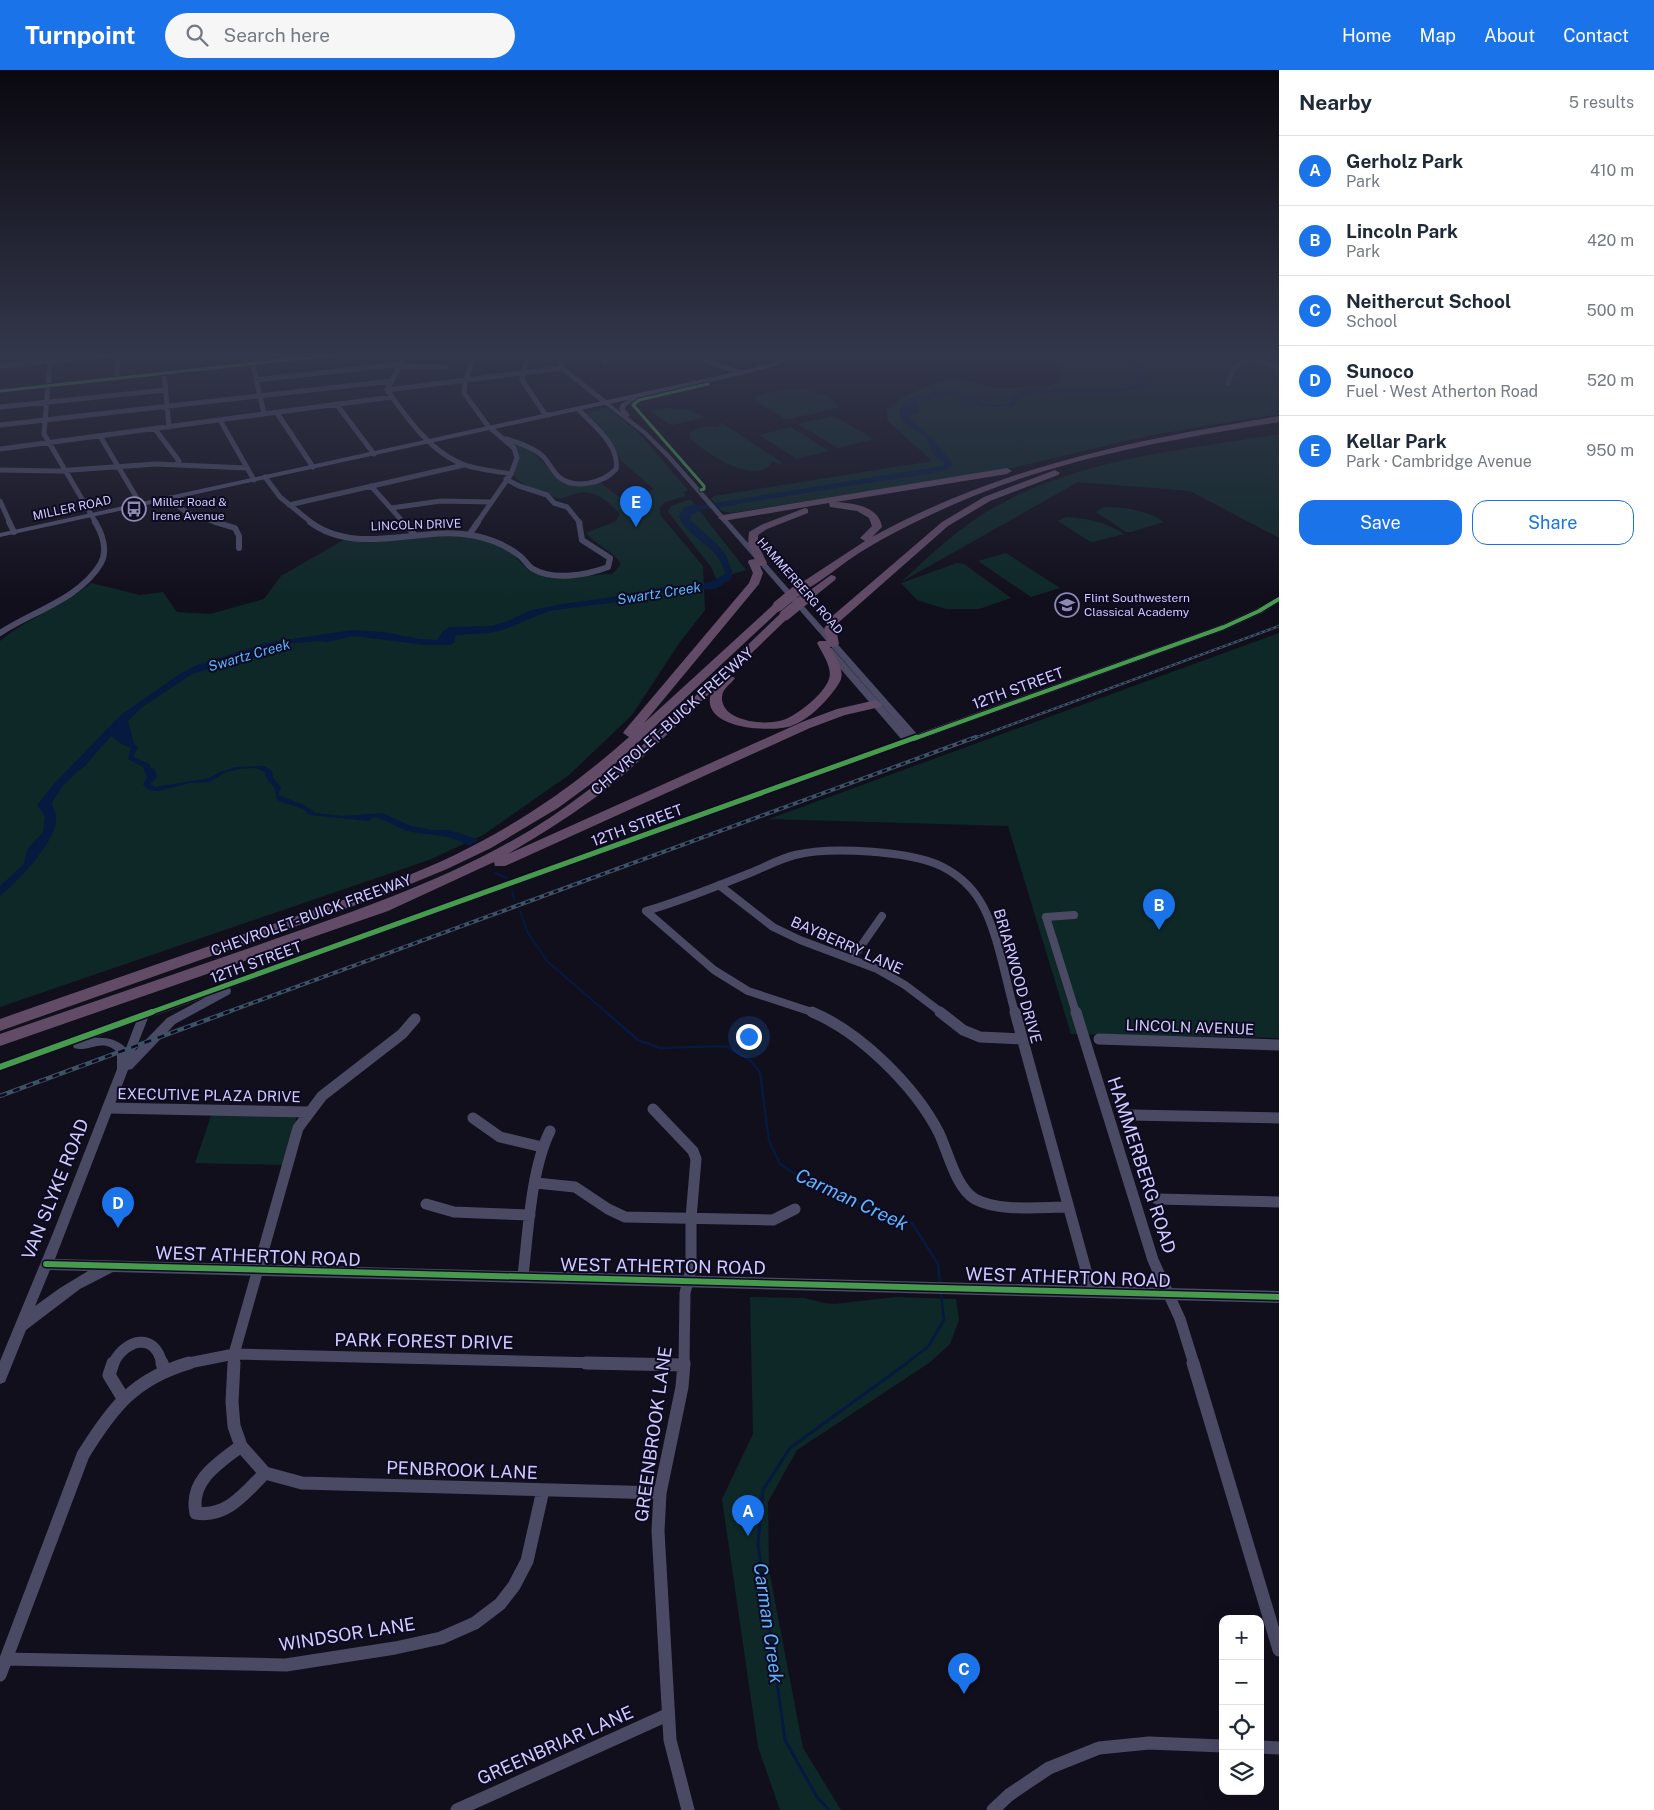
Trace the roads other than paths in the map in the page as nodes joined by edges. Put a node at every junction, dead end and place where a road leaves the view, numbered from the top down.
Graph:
1 (45, 435) edge
2 (106, 435) edge
3 (160, 435) edge
4 (228, 435) edge
5 (292, 435) edge
6 (360, 435) edge
7 (426, 435) edge
8 (457, 435) edge
9 (499, 435) edge
10 (600, 435) edge
11 (648, 435) edge
12 (1179, 435) edge
13 (1216, 435) edge
14 (100, 436) junction
15 (503, 438) junction
16 (1150, 440) junction
17 (431, 441) junction
18 (49, 442) junction
19 (0, 448) edge
20 (374, 454) junction
21 (1086, 461) junction
22 (177, 464) junction
23 (465, 465) junction
24 (118, 467) junction
25 (313, 467) junction
26 (246, 468) junction
27 (0, 470) edge
28 (64, 471) junction
29 (511, 474) junction
30 (265, 477) junction
31 (506, 479) junction
32 (254, 480) junction
33 (371, 486) junction
34 (170, 498) junction
35 (0, 501) edge
36 (491, 502) junction
37 (141, 505) junction
38 (289, 505) junction
39 (391, 508) junction
40 (92, 516) junction
41 (721, 520) junction
42 (14, 532) junction
43 (414, 534) junction
44 (0, 535) edge
45 (469, 535) junction
46 (239, 548) dead end
47 (758, 563) junction
48 (608, 567) joint
49 (802, 592) junction
50 (1279, 599) edge
51 (781, 611) junction
52 (0, 634) edge
53 (763, 638) junction
54 (828, 644) junction
55 (878, 701) junction
56 (912, 739) junction
57 (573, 791) junction
58 (719, 885) junction
59 (383, 907) junction
60 (1074, 915) dead end
61 (882, 916) dead end
62 (852, 959) junction
63 (247, 978) junction
64 (144, 1015) junction
65 (415, 1019) dead end
66 (0, 1025) edge
67 (1022, 1039) junction
68 (0, 1040) edge
69 (1100, 1040) dead end
70 (1279, 1045) edge
71 (0, 1067) edge
72 (122, 1073) junction
73 (108, 1108) junction
74 (653, 1109) dead end
75 (309, 1112) junction
76 (1129, 1115) dead end
77 (473, 1118) dead end
78 (1279, 1118) edge
79 (550, 1131) dead end
80 (542, 1147) junction
81 (536, 1183) junction
82 (1157, 1199) dead end
83 (1279, 1202) edge
84 (426, 1204) dead end
85 (1068, 1207) junction
86 (795, 1210) dead end
87 (530, 1215) junction
88 (690, 1218) junction
89 (46, 1264) junction
90 (113, 1266) junction
91 (258, 1270) junction
92 (523, 1276) junction
93 (688, 1281) junction
94 (1092, 1292) junction
95 (1168, 1294) junction
96 (1279, 1297) edge
97 (20, 1327) junction
98 (234, 1354) junction
99 (684, 1365) junction
100 (164, 1370) junction
101 (0, 1376) edge
102 (123, 1398) junction
103 (241, 1446) junction
104 (265, 1473) junction
105 (543, 1490) junction
106 (660, 1493) junction
107 (1279, 1650) edge
108 (6, 1659) junction
109 (0, 1675) edge
110 (667, 1714) junction
111 (1219, 1746) edge
112 (1264, 1747) edge
113 (1279, 1748) edge
114 (458, 1810) edge
115 (688, 1810) edge
116 (993, 1810) edge

1 - 18 street
2 - 14 street
3 - 22 street
4 - 26 street
5 - 25 street
6 - 20 street
7 - 17 street
8 - 17 main road, MILLER ROAD
9 - 15 street
10 - 15 street
11 - 41 street, HAMMERBERG ROAD
12 - 16 highway, CHEVROLET-BUICK FREEWAY
13 - 21 highway, CHEVROLET-BUICK FREEWAY
14 - 18 street
14 - 24 street
15 - 29 street
16 - 41 highway
16 - 49 highway, CHEVROLET-BUICK FREEWAY
17 - 20 main road, MILLER ROAD
17 - 23 street
18 - 19 street
18 - 28 street
20 - 25 main road, MILLER ROAD
21 - 49 highway, CHEVROLET-BUICK FREEWAY
21 - 54 highway
22 - 24 street
22 - 26 street
23 - 29 street
23 - 33 street
24 - 28 street
24 - 37 street
25 - 30 main road, MILLER ROAD
26 - 32 street
27 - 28 street
28 - 40 street
29 - 31 street
30 - 32 main road, MILLER ROAD
30 - 38 street, LINCOLN DRIVE
31 - 36 street
31 - 48 street
32 - 34 main road, MILLER ROAD
33 - 38 street
33 - 39 street
34 - 37 main road, MILLER ROAD
34 - 46 street
35 - 42 street
36 - 39 street
36 - 45 street
37 - 40 main road, MILLER ROAD
38 - 43 street, LINCOLN DRIVE
39 - 43 street
40 - 42 main road, MILLER ROAD
40 - 52 street
41 - 47 street, HAMMERBERG ROAD
42 - 44 main road, MILLER ROAD
43 - 45 street, LINCOLN DRIVE
45 - 48 street, LINCOLN DRIVE
47 - 49 highway
47 - 54 street, HAMMERBERG ROAD
47 - 57 highway
49 - 51 highway, CHEVROLET-BUICK FREEWAY, bridge
50 - 56 street, 12TH STREET
51 - 53 highway, CHEVROLET-BUICK FREEWAY
51 - 57 highway, CHEVROLET-BUICK FREEWAY
53 - 54 highway
53 - 59 highway, CHEVROLET-BUICK FREEWAY
54 - 55 street, HAMMERBERG ROAD
55 - 56 street, HAMMERBERG ROAD
55 - 59 highway
56 - 63 street, 12TH STREET
57 - 66 highway, CHEVROLET-BUICK FREEWAY
58 - 62 street, BAYBERRY LANE
58 - 67 street, BRIARWOOD DRIVE
58 - 85 street, BRIARWOOD DRIVE
59 - 68 highway, CHEVROLET-BUICK FREEWAY
60 - 95 street, HAMMERBERG ROAD
61 - 62 street
62 - 67 street, BAYBERRY LANE
63 - 64 street, 12TH STREET
63 - 72 street
64 - 71 street, 12TH STREET
64 - 72 street, VAN SLYKE ROAD
65 - 75 street
67 - 85 street, BRIARWOOD DRIVE
69 - 70 street, LINCOLN AVENUE
71 - 72 street
72 - 73 street, VAN SLYKE ROAD
73 - 75 street, EXECUTIVE PLAZA DRIVE
73 - 89 street, VAN SLYKE ROAD
74 - 88 street, GREENBROOK LANE
75 - 91 street
76 - 78 street
77 - 80 street
79 - 80 street
80 - 81 street
81 - 87 street
81 - 88 street
82 - 83 street
84 - 87 street
85 - 94 street, BRIARWOOD DRIVE
86 - 88 street
87 - 92 street
88 - 93 street, GREENBROOK LANE
89 - 90 street, WEST ATHERTON ROAD
89 - 97 street, VAN SLYKE ROAD
90 - 91 street, WEST ATHERTON ROAD
90 - 97 street
91 - 92 street, WEST ATHERTON ROAD
91 - 98 street
92 - 93 street, WEST ATHERTON ROAD
93 - 94 street, WEST ATHERTON ROAD
93 - 99 street, GREENBROOK LANE
94 - 95 street, WEST ATHERTON ROAD
95 - 96 street, WEST ATHERTON ROAD
95 - 107 street, HAMMERBERG ROAD
97 - 101 street, VAN SLYKE ROAD
98 - 99 street, PARK FOREST DRIVE
98 - 100 street, PARK FOREST DRIVE
98 - 103 street
99 - 106 street, GREENBROOK LANE
100 - 102 street, PARK FOREST DRIVE
100 - 102 street
102 - 108 street, PARK FOREST DRIVE
103 - 104 street
103 - 104 street
104 - 105 street, PENBROOK LANE
105 - 106 street, PENBROOK LANE
105 - 108 street, WINDSOR LANE
106 - 110 street, GREENBROOK LANE
108 - 109 street, PARK FOREST DRIVE
110 - 114 street, GREENBRIAR LANE
110 - 115 street, GREENBROOK LANE
111 - 116 street
112 - 113 street

